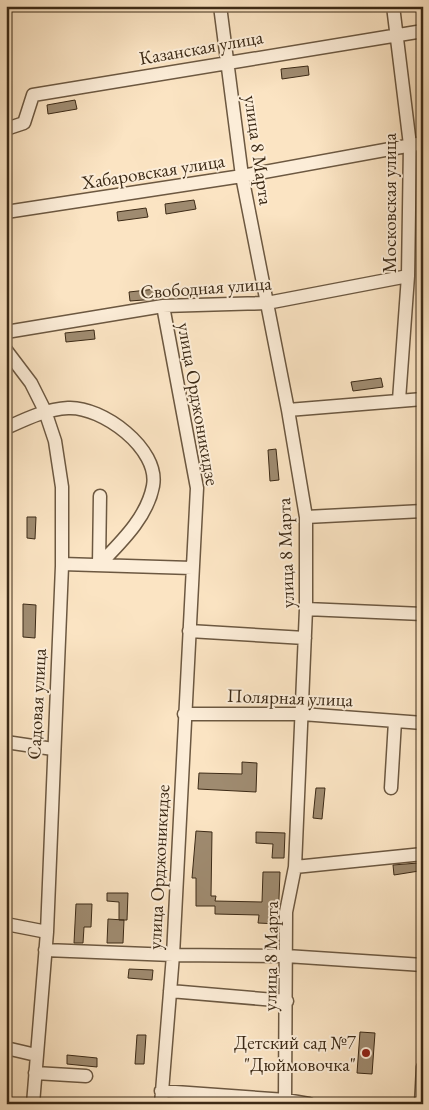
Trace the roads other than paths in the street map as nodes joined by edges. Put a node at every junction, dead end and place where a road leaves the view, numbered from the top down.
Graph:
1 (220, 6) edge
2 (393, 6) edge
3 (423, 31) edge
4 (397, 34) junction
5 (228, 61) junction
6 (6, 129) edge
7 (416, 144) edge
8 (242, 176) junction
9 (6, 212) edge
10 (408, 276) junction
11 (267, 303) junction
12 (164, 306) junction
13 (6, 332) edge
14 (6, 350) edge
15 (423, 399) edge
16 (398, 400) junction
17 (288, 410) junction
18 (45, 411) junction
19 (6, 428) edge
20 (100, 496) dead end
21 (423, 511) edge
22 (306, 517) junction
23 (62, 564) junction
24 (99, 565) junction
25 (192, 568) junction
26 (306, 609) junction
27 (423, 614) edge
28 (189, 631) junction
29 (305, 638) junction
30 (184, 714) junction
31 (302, 714) junction
32 (394, 721) junction
33 (423, 722) edge
34 (6, 742) edge
35 (53, 749) junction
36 (391, 788) dead end
37 (423, 854) edge
38 (295, 867) junction
39 (6, 924) edge
40 (47, 932) junction
41 (45, 950) junction
42 (173, 955) junction
43 (286, 956) junction
44 (423, 965) edge
45 (170, 991) junction
46 (287, 1000) junction
47 (6, 1048) edge
48 (36, 1055) junction
49 (423, 1067) edge
50 (35, 1073) junction
51 (86, 1076) dead end
52 (161, 1097) edge
53 (285, 1102) edge
54 (32, 1104) edge
55 (309, 1104) edge
56 (420, 1104) edge

1 - 5 street, улица 8 Марта
2 - 4 street, Московская улица
3 - 4 street, Казанская улица
4 - 5 street, Казанская улица
4 - 7 street, Московская улица
5 - 6 street, Казанская улица
5 - 8 street, улица 8 Марта
7 - 8 street, Хабаровская улица
7 - 10 street, Московская улица
8 - 9 street, Хабаровская улица
8 - 11 street, улица 8 Марта
10 - 11 street, Свободная улица
10 - 16 street, Московская улица
11 - 12 street, Свободная улица
11 - 17 street, улица 8 Марта
12 - 13 street, Свободная улица
12 - 25 street, улица Орджоникидзе
14 - 18 street, Садовая улица
15 - 16 street
16 - 17 street
17 - 22 street, улица 8 Марта
18 - 19 street
18 - 23 street, Садовая улица
18 - 24 street
20 - 24 street
21 - 22 street
22 - 26 street, улица 8 Марта
23 - 24 street
23 - 35 street, Садовая улица
24 - 25 street
25 - 28 street, улица Орджоникидзе
26 - 27 street
26 - 29 street, улица 8 Марта
28 - 29 street
28 - 30 street, улица Орджоникидзе
29 - 31 street, улица 8 Марта
30 - 31 street, Полярная улица
30 - 42 street, улица Орджоникидзе
31 - 32 street, Полярная улица
31 - 38 street, улица 8 Марта
32 - 33 street, Полярная улица
32 - 36 street
34 - 35 street
35 - 40 street, Садовая улица
37 - 38 street
38 - 43 street, улица 8 Марта
39 - 40 street
40 - 41 street, Садовая улица
41 - 42 street
41 - 48 street, Садовая улица
42 - 43 street
42 - 45 street, улица Орджоникидзе
43 - 44 street
43 - 46 street, улица 8 Марта
45 - 46 street
45 - 52 street, улица Орджоникидзе
46 - 53 street, улица 8 Марта
47 - 48 street
48 - 50 street, Садовая улица
49 - 56 street
50 - 51 street
50 - 54 street, Садовая улица
52 - 53 street
53 - 55 street

